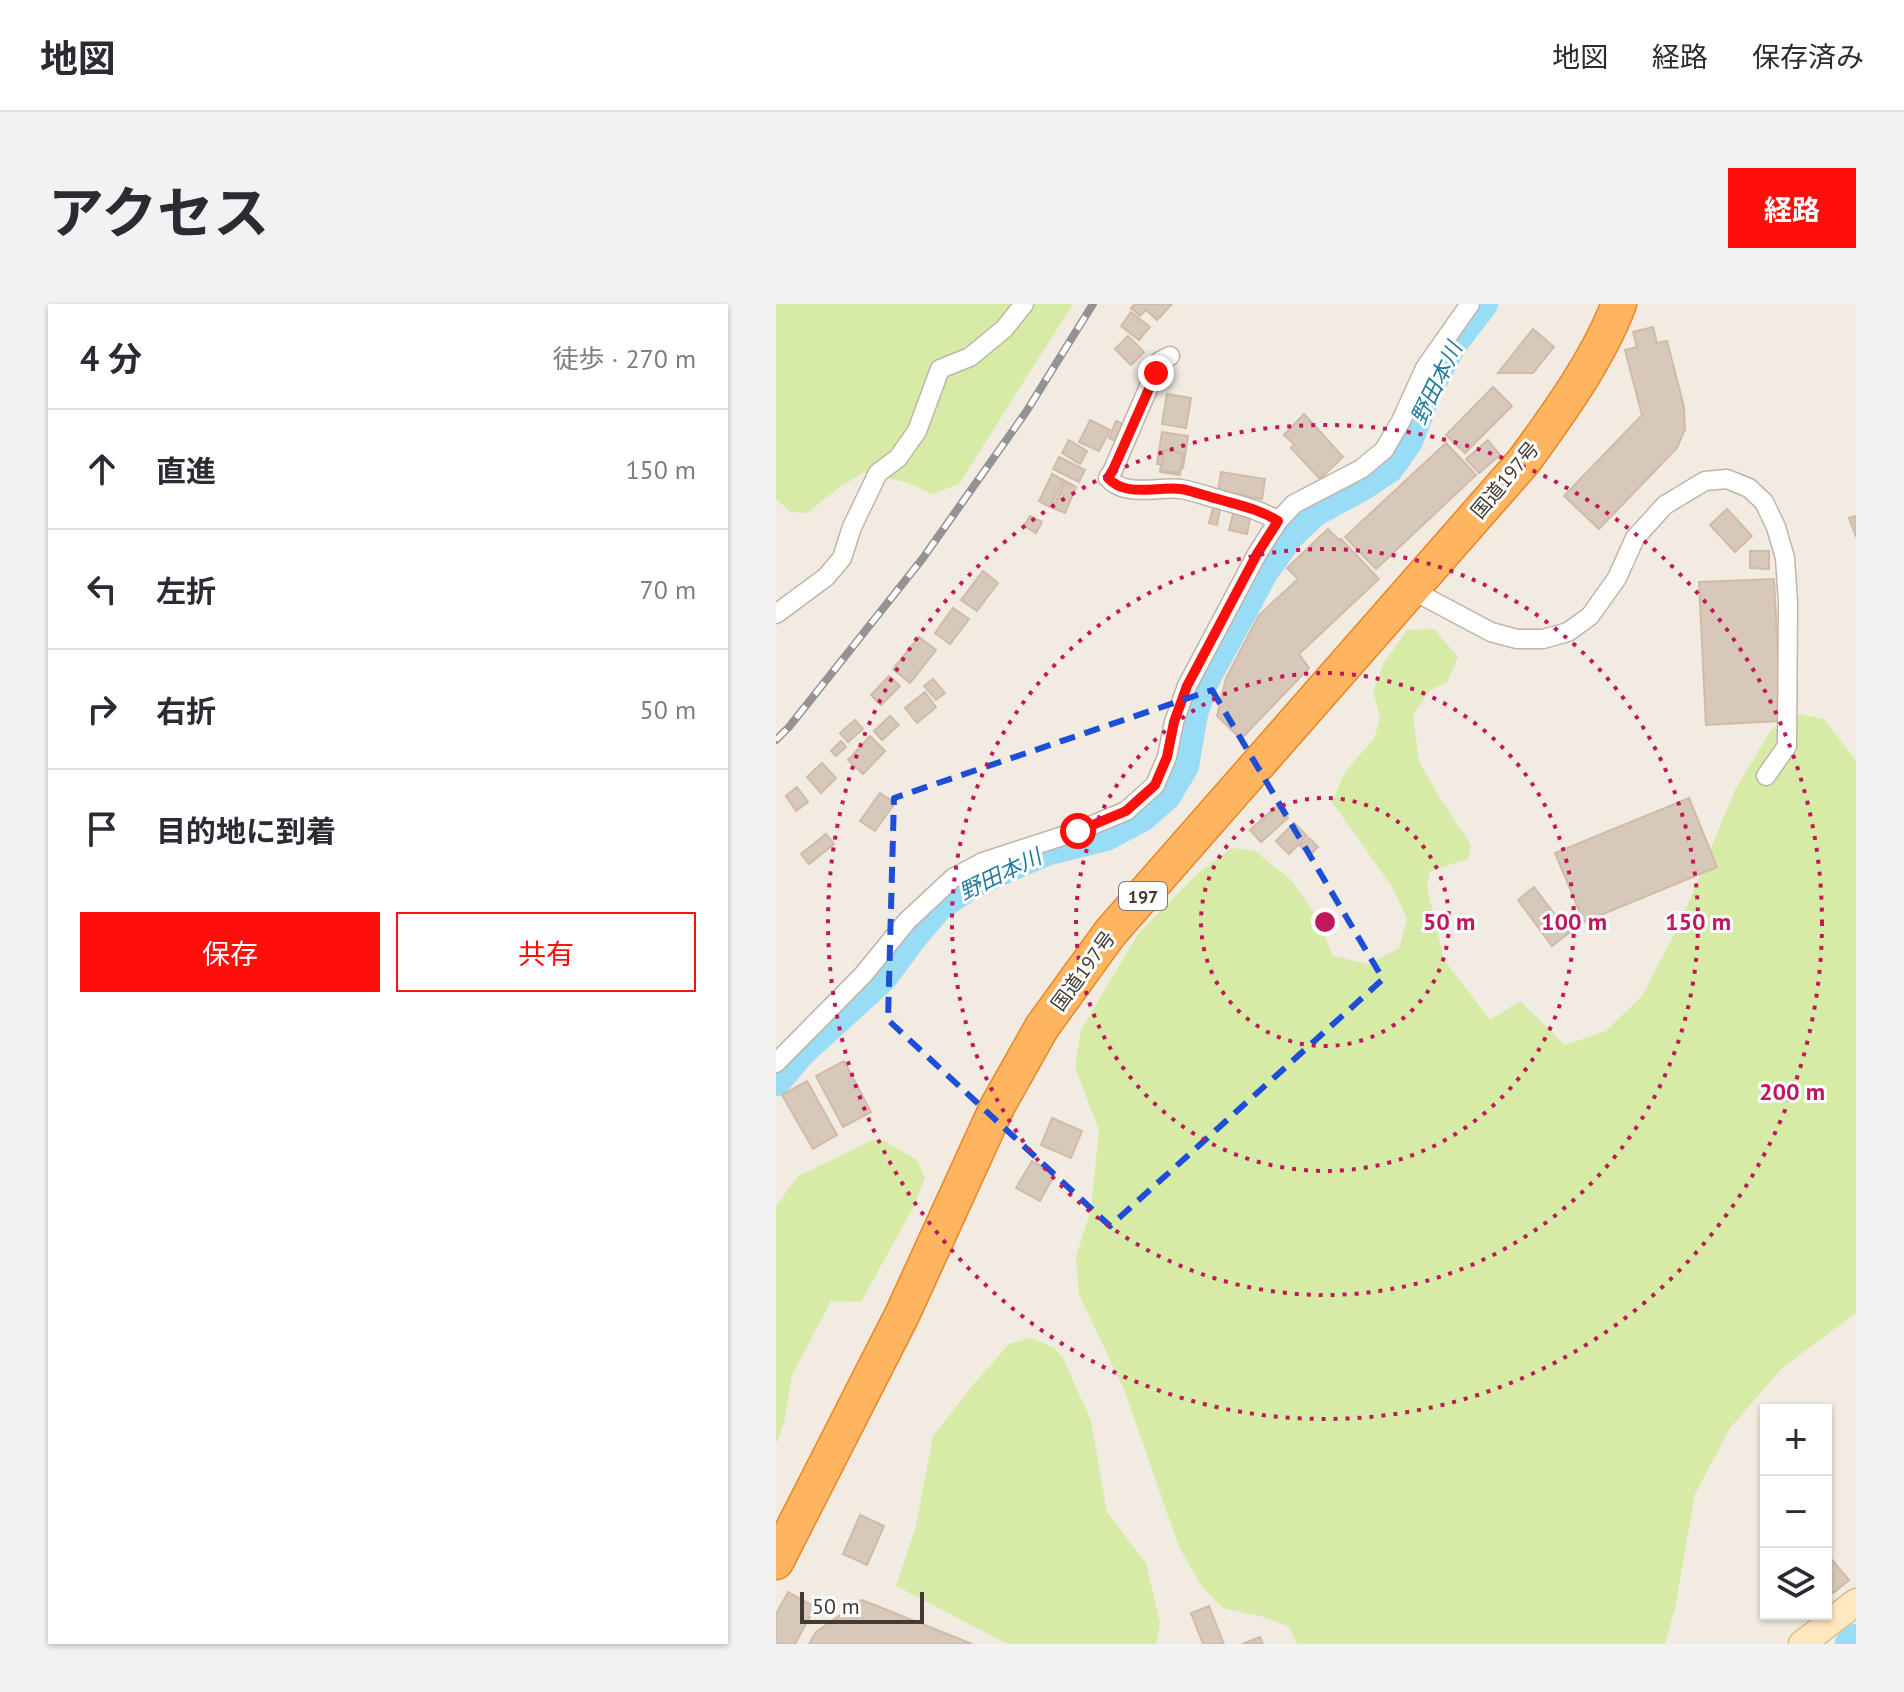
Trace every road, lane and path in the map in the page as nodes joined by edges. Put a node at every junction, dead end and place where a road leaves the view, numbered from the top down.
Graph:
1 (1024, 304) edge
2 (1470, 304) edge
3 (1619, 304) edge
4 (1170, 356) dead end
5 (1278, 521) junction
6 (1412, 590) junction
7 (776, 614) edge
8 (1766, 776) dead end
9 (776, 1063) edge
10 (776, 1562) edge
11 (1856, 1602) edge
12 (1803, 1644) edge

1 - 7 street
2 - 5 street
3 - 6 highway, 国道197号 / 197
4 - 5 street
5 - 9 street
6 - 8 street
6 - 10 highway, 国道197号 / 197
11 - 12 main road

